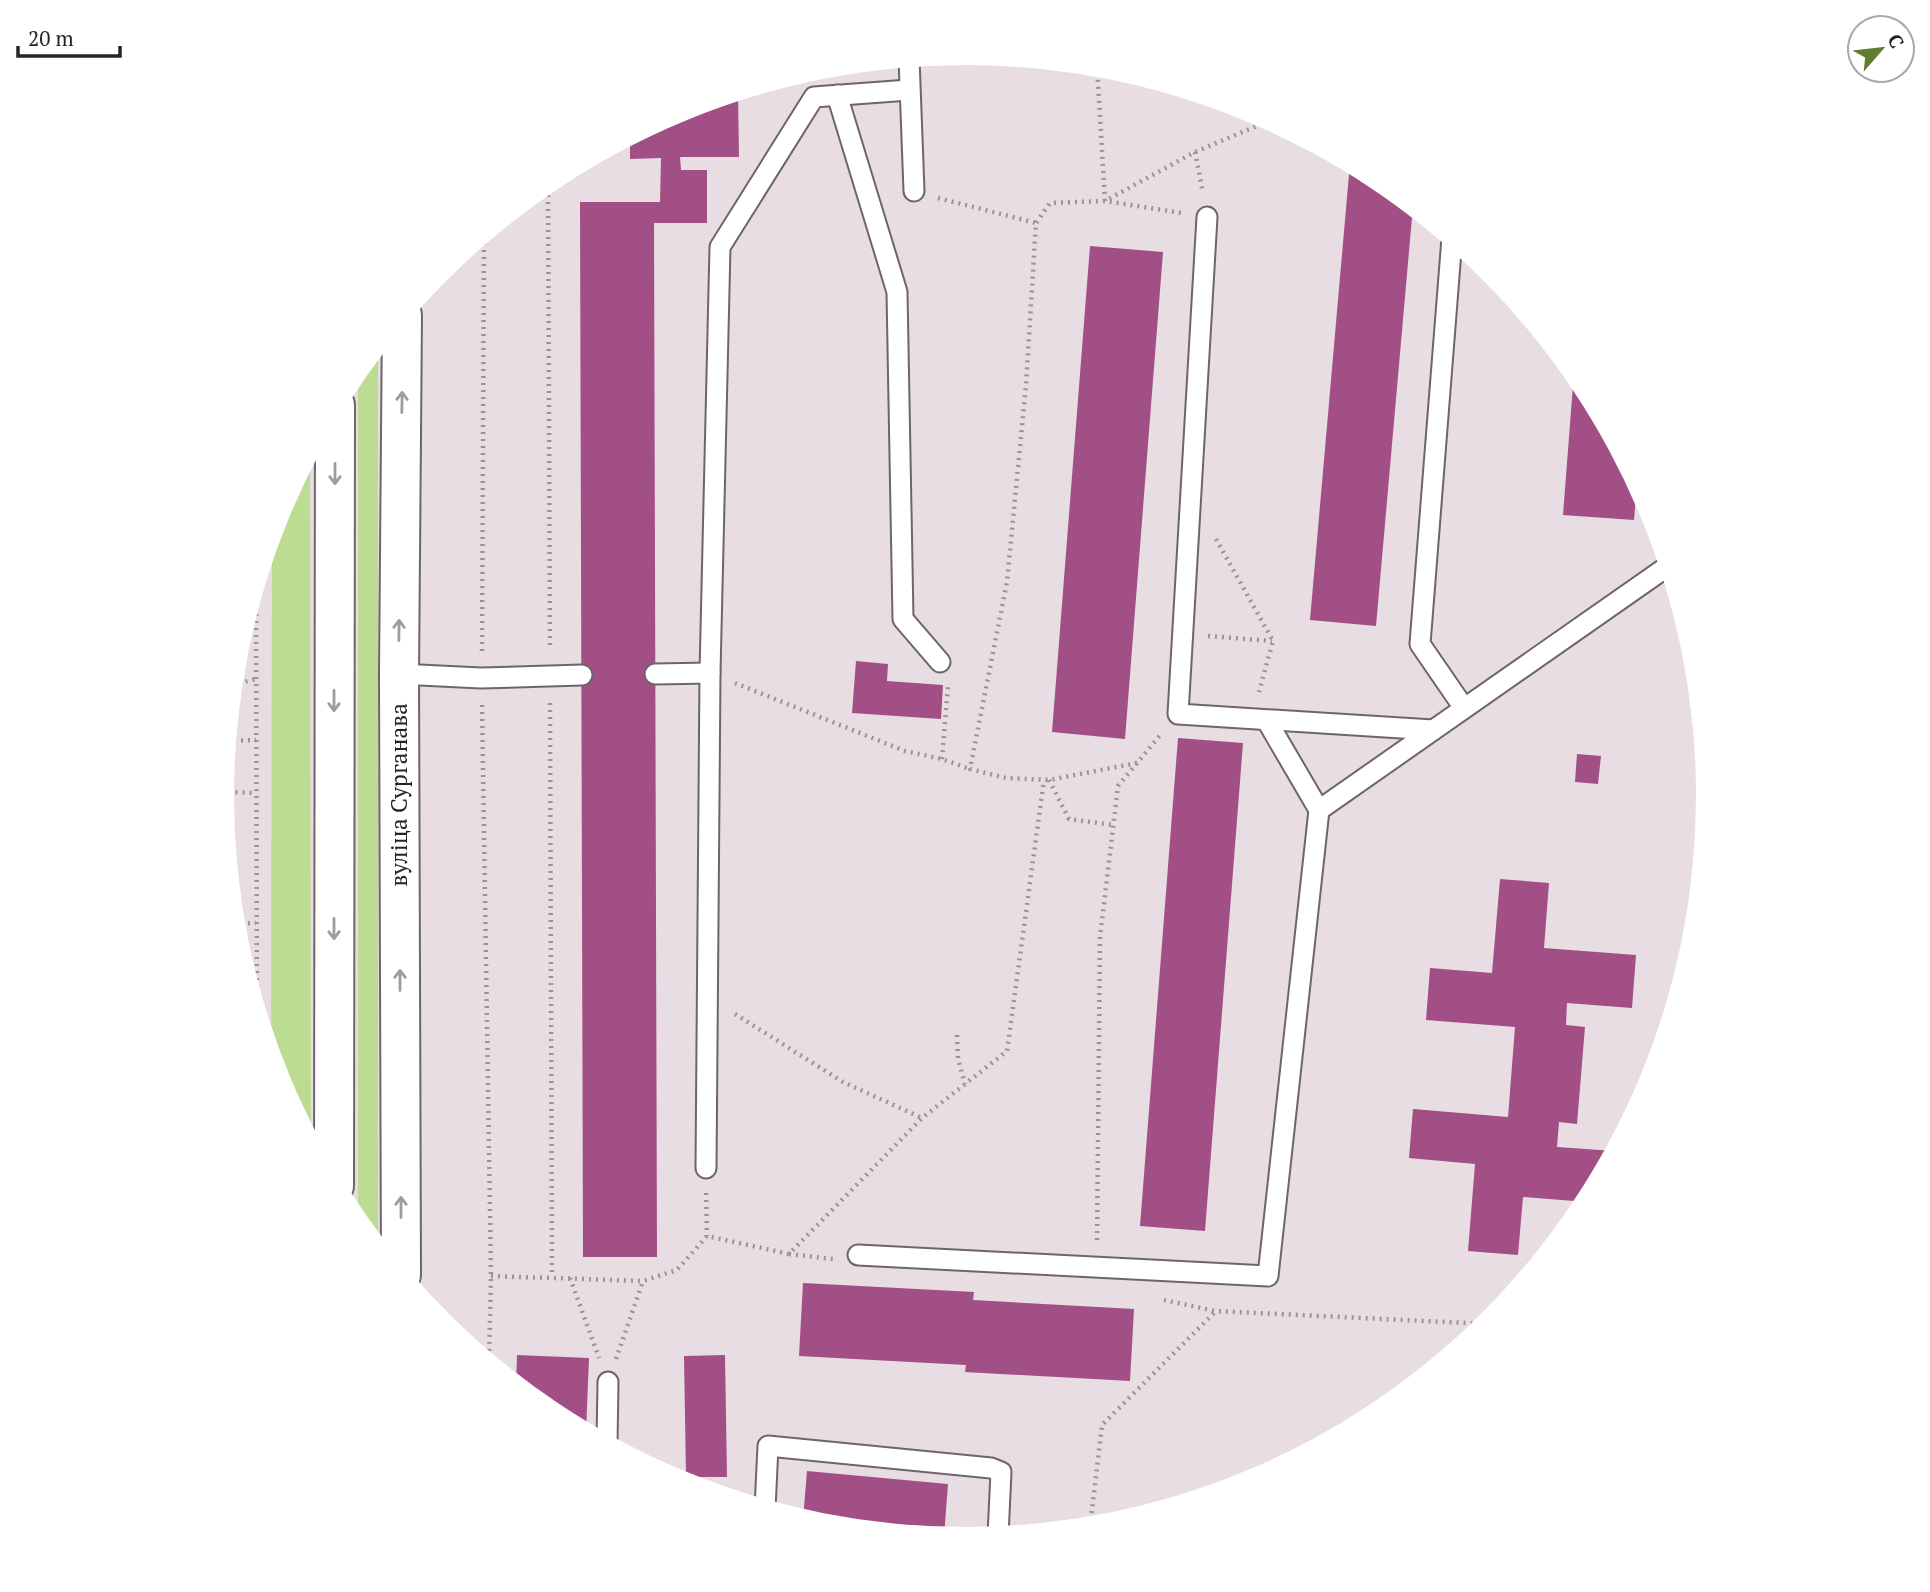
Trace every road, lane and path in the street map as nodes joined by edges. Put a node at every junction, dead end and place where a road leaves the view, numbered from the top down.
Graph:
1 (908, 67) edge
2 (1098, 77) edge
3 (909, 90) junction
4 (837, 95) junction
5 (1257, 126) edge
6 (1195, 152) junction
7 (914, 191) joint
8 (548, 196) edge
9 (1105, 201) junction
10 (1207, 217) junction
11 (1036, 223) junction
12 (484, 245) edge
13 (1451, 250) edge
14 (402, 330) edge
15 (335, 425) edge
16 (1214, 536) dead end
17 (1660, 571) edge
18 (256, 620) edge
19 (1183, 634) junction
20 (1273, 641) junction
21 (940, 662) joint
22 (710, 673) junction
23 (399, 674) junction
24 (655, 674) dead end
25 (582, 675) dead end
26 (550, 676) junction
27 (481, 678) junction
28 (256, 679) junction
29 (243, 682) edge
30 (1464, 708) junction
31 (1178, 714) junction
32 (1259, 720) junction
33 (1433, 730) junction
34 (256, 740) junction
35 (236, 741) edge
36 (942, 758) junction
37 (1137, 763) junction
38 (970, 769) junction
39 (1046, 780) junction
40 (234, 792) edge
41 (256, 793) junction
42 (1319, 810) junction
43 (1113, 825) junction
44 (245, 923) edge
45 (256, 923) junction
46 (257, 975) edge
47 (707, 996) junction
48 (957, 1035) dead end
49 (965, 1084) junction
50 (922, 1118) junction
51 (334, 1165) edge
52 (706, 1168) joint
53 (707, 1236) junction
54 (858, 1255) dead end
55 (401, 1261) edge
56 (1097, 1268) junction
57 (491, 1276) junction
58 (552, 1278) junction
59 (569, 1278) junction
60 (643, 1281) junction
61 (1471, 1323) edge
62 (489, 1351) edge
63 (608, 1382) junction
64 (607, 1433) edge
65 (765, 1499) edge
66 (1091, 1516) edge
67 (999, 1526) edge

1 - 3 lane
2 - 9 path
3 - 4 lane
3 - 7 lane
4 - 21 lane
4 - 22 lane
5 - 6 path
6 - 9 path
6 - 10 path
7 - 11 path
8 - 26 path
9 - 10 path
9 - 11 path
10 - 19 lane
11 - 38 path
12 - 27 path
13 - 30 lane
23 -> 14 main road, вуліца Сурганава
15 -> 51 main road
16 - 20 path
17 - 30 lane
18 - 28 path
19 - 20 path
19 - 31 lane
20 - 32 path
21 - 36 path
22 - 24 lane
22 - 36 path
22 - 47 lane
23 - 27 lane
55 -> 23 main road, вуліца Сурганава
25 - 26 lane
26 - 27 lane
26 - 58 path
27 - 57 path
28 - 29 path
28 - 34 path
30 - 33 lane
31 - 32 lane
31 - 37 path
32 - 33 lane
32 - 42 lane
33 - 42 lane
34 - 35 path
34 - 41 path
36 - 38 path
37 - 39 path
37 - 43 path
38 - 39 path
39 - 43 path
39 - 49 path
40 - 41 path
41 - 45 path
42 - 56 lane
43 - 56 path
44 - 45 path
45 - 46 path
47 - 50 path
47 - 52 lane
48 - 49 path
49 - 50 path
50 - 53 path
52 - 53 path
53 - 60 path
54 - 56 lane
57 - 58 path
57 - 62 path
58 - 59 path
59 - 60 path
59 - 63 path
60 - 63 path
61 - 66 path
63 - 64 lane
65 - 67 lane

